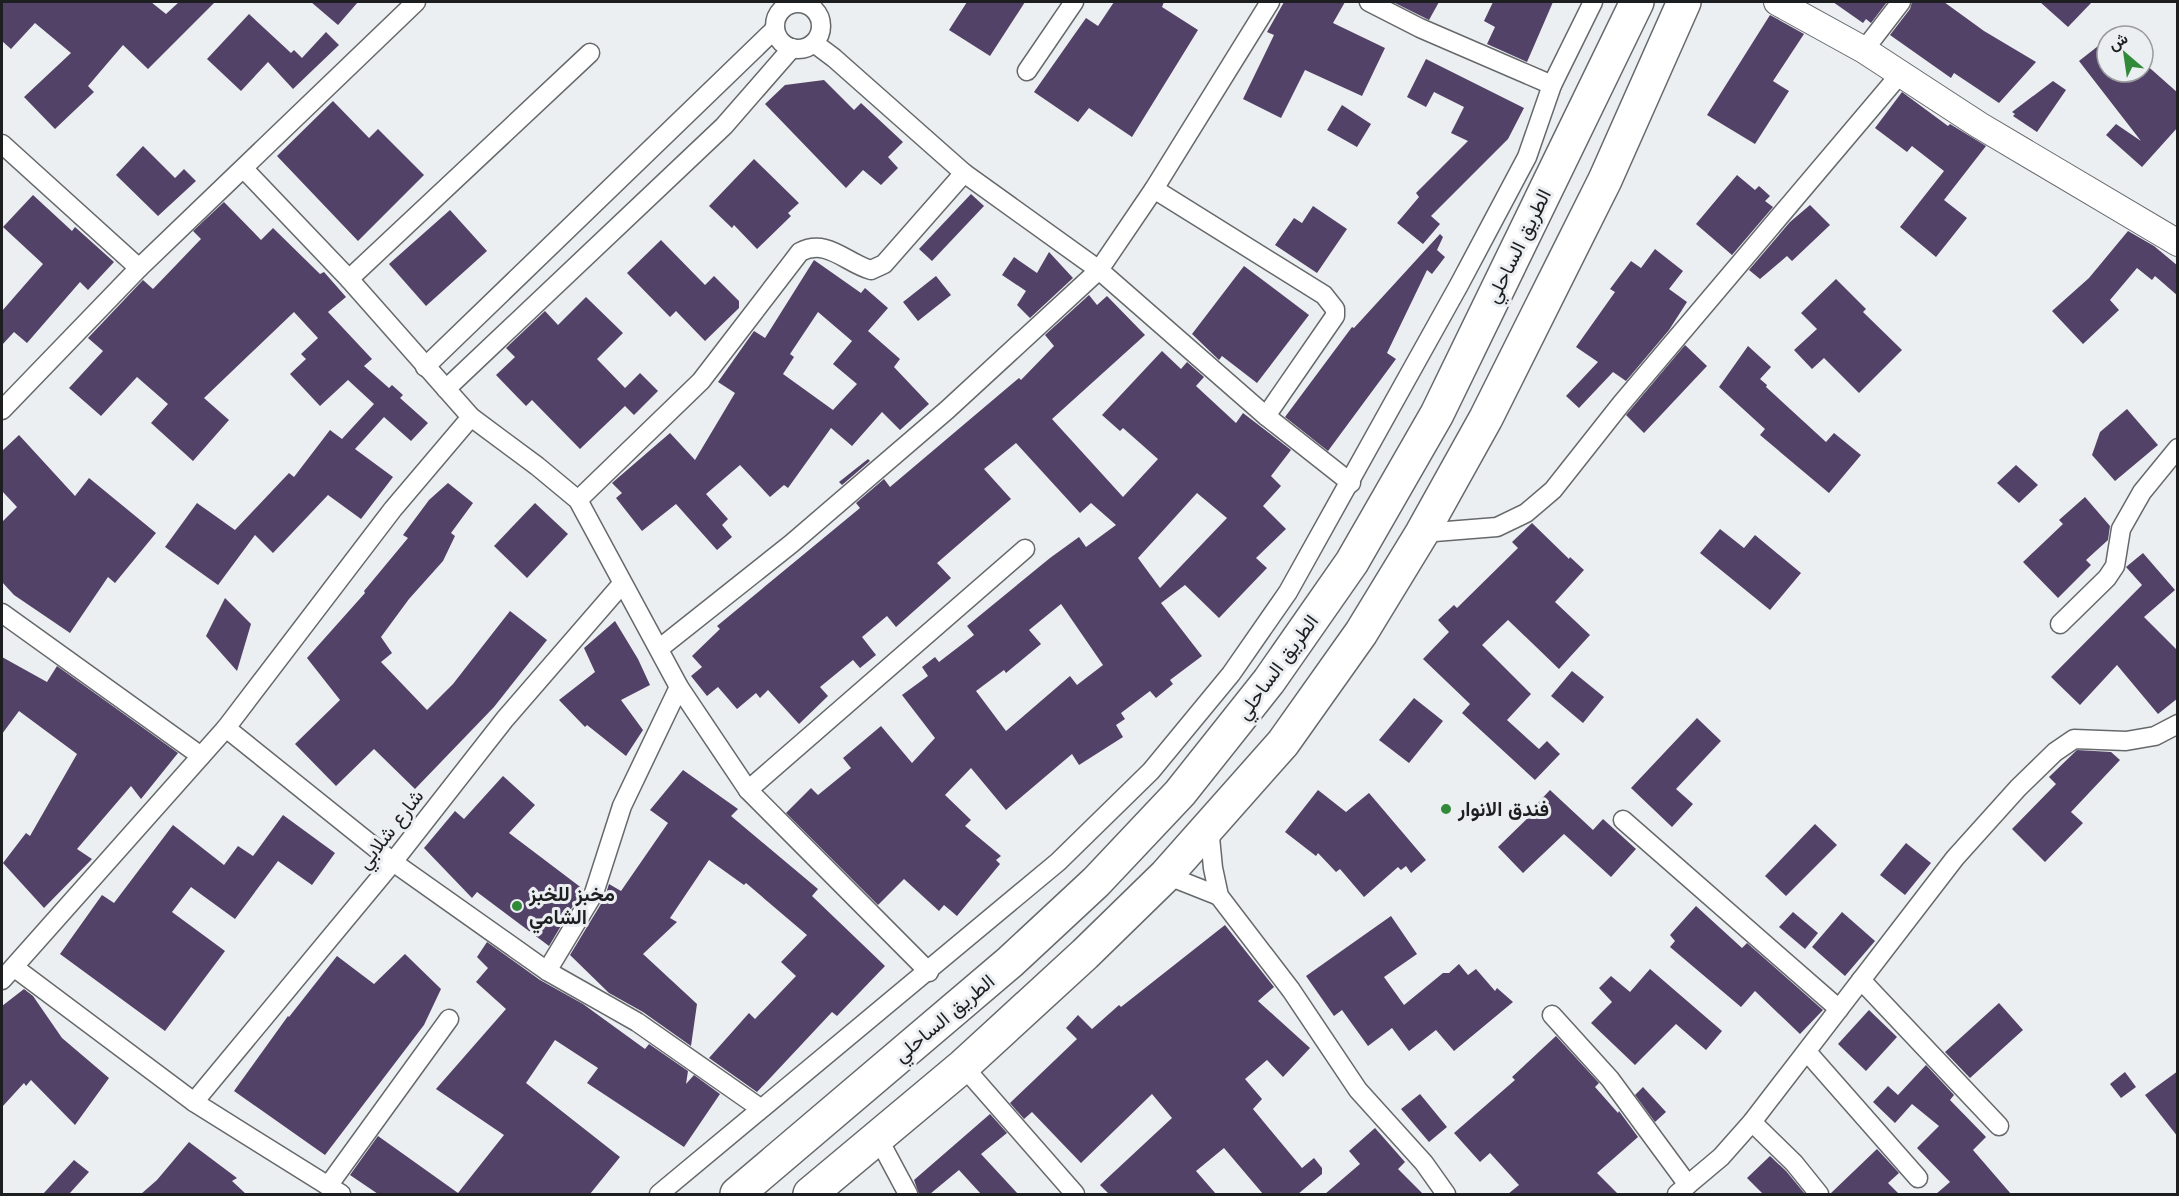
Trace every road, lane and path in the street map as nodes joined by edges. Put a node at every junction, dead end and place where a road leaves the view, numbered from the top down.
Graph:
1 (416, 2) edge
2 (1074, 2) edge
3 (1270, 2) edge
4 (1369, 2) edge
5 (1593, 2) edge
6 (1637, 2) edge
7 (1684, 2) edge
8 (1777, 2) edge
9 (1901, 2) edge
10 (790, 4) edge
11 (823, 8) edge
12 (776, 29) junction
13 (814, 43) junction
14 (792, 48) junction
15 (1864, 50) junction
16 (590, 52) dead end
17 (1027, 71) dead end
18 (1901, 73) junction
19 (1552, 85) junction
20 (2, 144) edge
21 (244, 169) junction
22 (964, 172) junction
23 (1154, 189) junction
24 (2178, 243) edge
25 (139, 268) junction
26 (1099, 270) junction
27 (349, 279) junction
28 (425, 367) junction
29 (446, 389) junction
30 (2, 410) edge
31 (1266, 416) junction
32 (471, 417) junction
33 (2178, 448) edge
34 (1351, 483) junction
35 (578, 500) junction
36 (1422, 533) junction
37 (1025, 549) dead end
38 (622, 584) junction
39 (2, 613) edge
40 (2060, 624) dead end
41 (660, 648) junction
42 (679, 687) junction
43 (2178, 724) edge
44 (226, 728) junction
45 (201, 756) junction
46 (748, 790) junction
47 (1623, 820) dead end
48 (1209, 826) junction
49 (393, 862) junction
50 (1166, 875) junction
51 (1219, 896) junction
52 (547, 971) junction
53 (929, 972) junction
54 (8, 974) edge
55 (1861, 980) junction
56 (1839, 1009) junction
57 (1552, 1016) dead end
58 (449, 1019) dead end
59 (1808, 1053) junction
60 (963, 1066) junction
61 (194, 1102) junction
62 (760, 1108) junction
63 (1752, 1122) junction
64 (1999, 1126) dead end
65 (878, 1138) junction
66 (1918, 1178) dead end
67 (334, 1190) edge
68 (1683, 1190) edge
69 (659, 1194) edge
70 (737, 1194) edge
71 (810, 1194) edge
72 (908, 1194) edge
73 (1075, 1194) edge
74 (1446, 1194) edge
75 (1819, 1194) edge

1 - 21 street
2 - 17 street
3 - 23 street
4 - 19 street
5 - 19 street
6 - 70 highway, الطريق الساحلي
7 - 36 highway
8 - 15 street
9 - 15 street
10 - 11 street
10 - 12 street
11 - 13 street
12 - 14 street
12 - 28 street
13 - 14 street
13 - 22 street
14 - 29 street
15 - 18 street
16 - 27 street
18 - 24 street
18 - 36 street
19 - 34 street
20 - 25 street
21 - 25 street
21 - 27 street
22 - 26 street
22 - 35 street
23 - 26 street
23 - 31 street
25 - 30 street
26 - 31 street
26 - 41 street
27 - 28 street
28 - 29 street
29 - 32 street
31 - 34 street
32 - 35 street
32 - 44 street
33 - 40 street
34 - 53 street
35 - 38 street
36 - 48 highway
37 - 46 street
38 - 41 street
38 - 49 street, شارع شلابي
39 - 45 street
41 - 42 street
42 - 46 street
42 - 52 street
43 - 55 street
44 - 45 street
44 - 49 street
45 - 54 street
46 - 53 street
47 - 56 street
48 - 50 highway
48 - 51 street
49 - 52 street
49 - 61 street, شارع شلابي
50 - 51 street
50 - 60 highway
51 - 74 street
52 - 62 street
53 - 62 street
54 - 61 street
55 - 56 street
55 - 64 street
56 - 59 street
57 - 68 street
58 - 67 street
59 - 63 street
59 - 66 street
60 - 65 highway
60 - 73 street
61 - 67 street
62 - 69 street
63 - 68 street
63 - 75 street
65 - 71 highway
65 - 72 street

